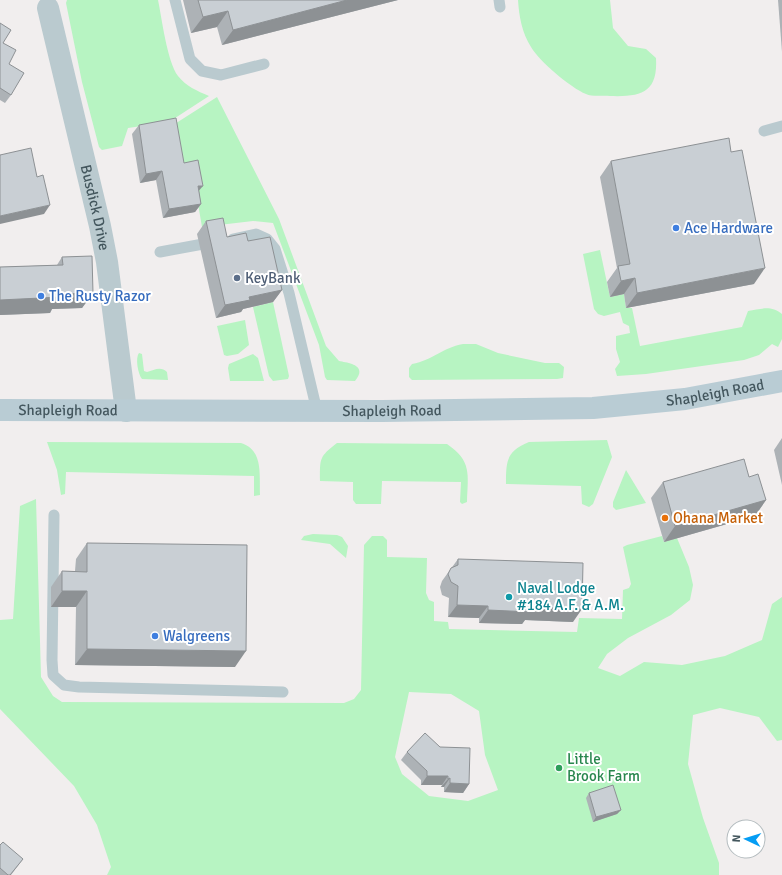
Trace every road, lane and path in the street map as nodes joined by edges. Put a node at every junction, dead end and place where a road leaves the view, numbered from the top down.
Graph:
1 (175, 0) edge
2 (48, 8) dead end
3 (264, 64) dead end
4 (782, 126) edge
5 (764, 131) dead end
6 (160, 252) dead end
7 (782, 381) edge
8 (0, 410) edge
9 (126, 411) junction
10 (317, 411) junction
11 (54, 514) dead end
12 (283, 692) dead end

1 - 3 lane
2 - 9 street, Busdick Drive
4 - 5 lane
6 - 10 lane
7 - 10 main road, Shapleigh Road
8 - 9 main road, Shapleigh Road
9 - 10 main road, Shapleigh Road
11 - 12 lane

